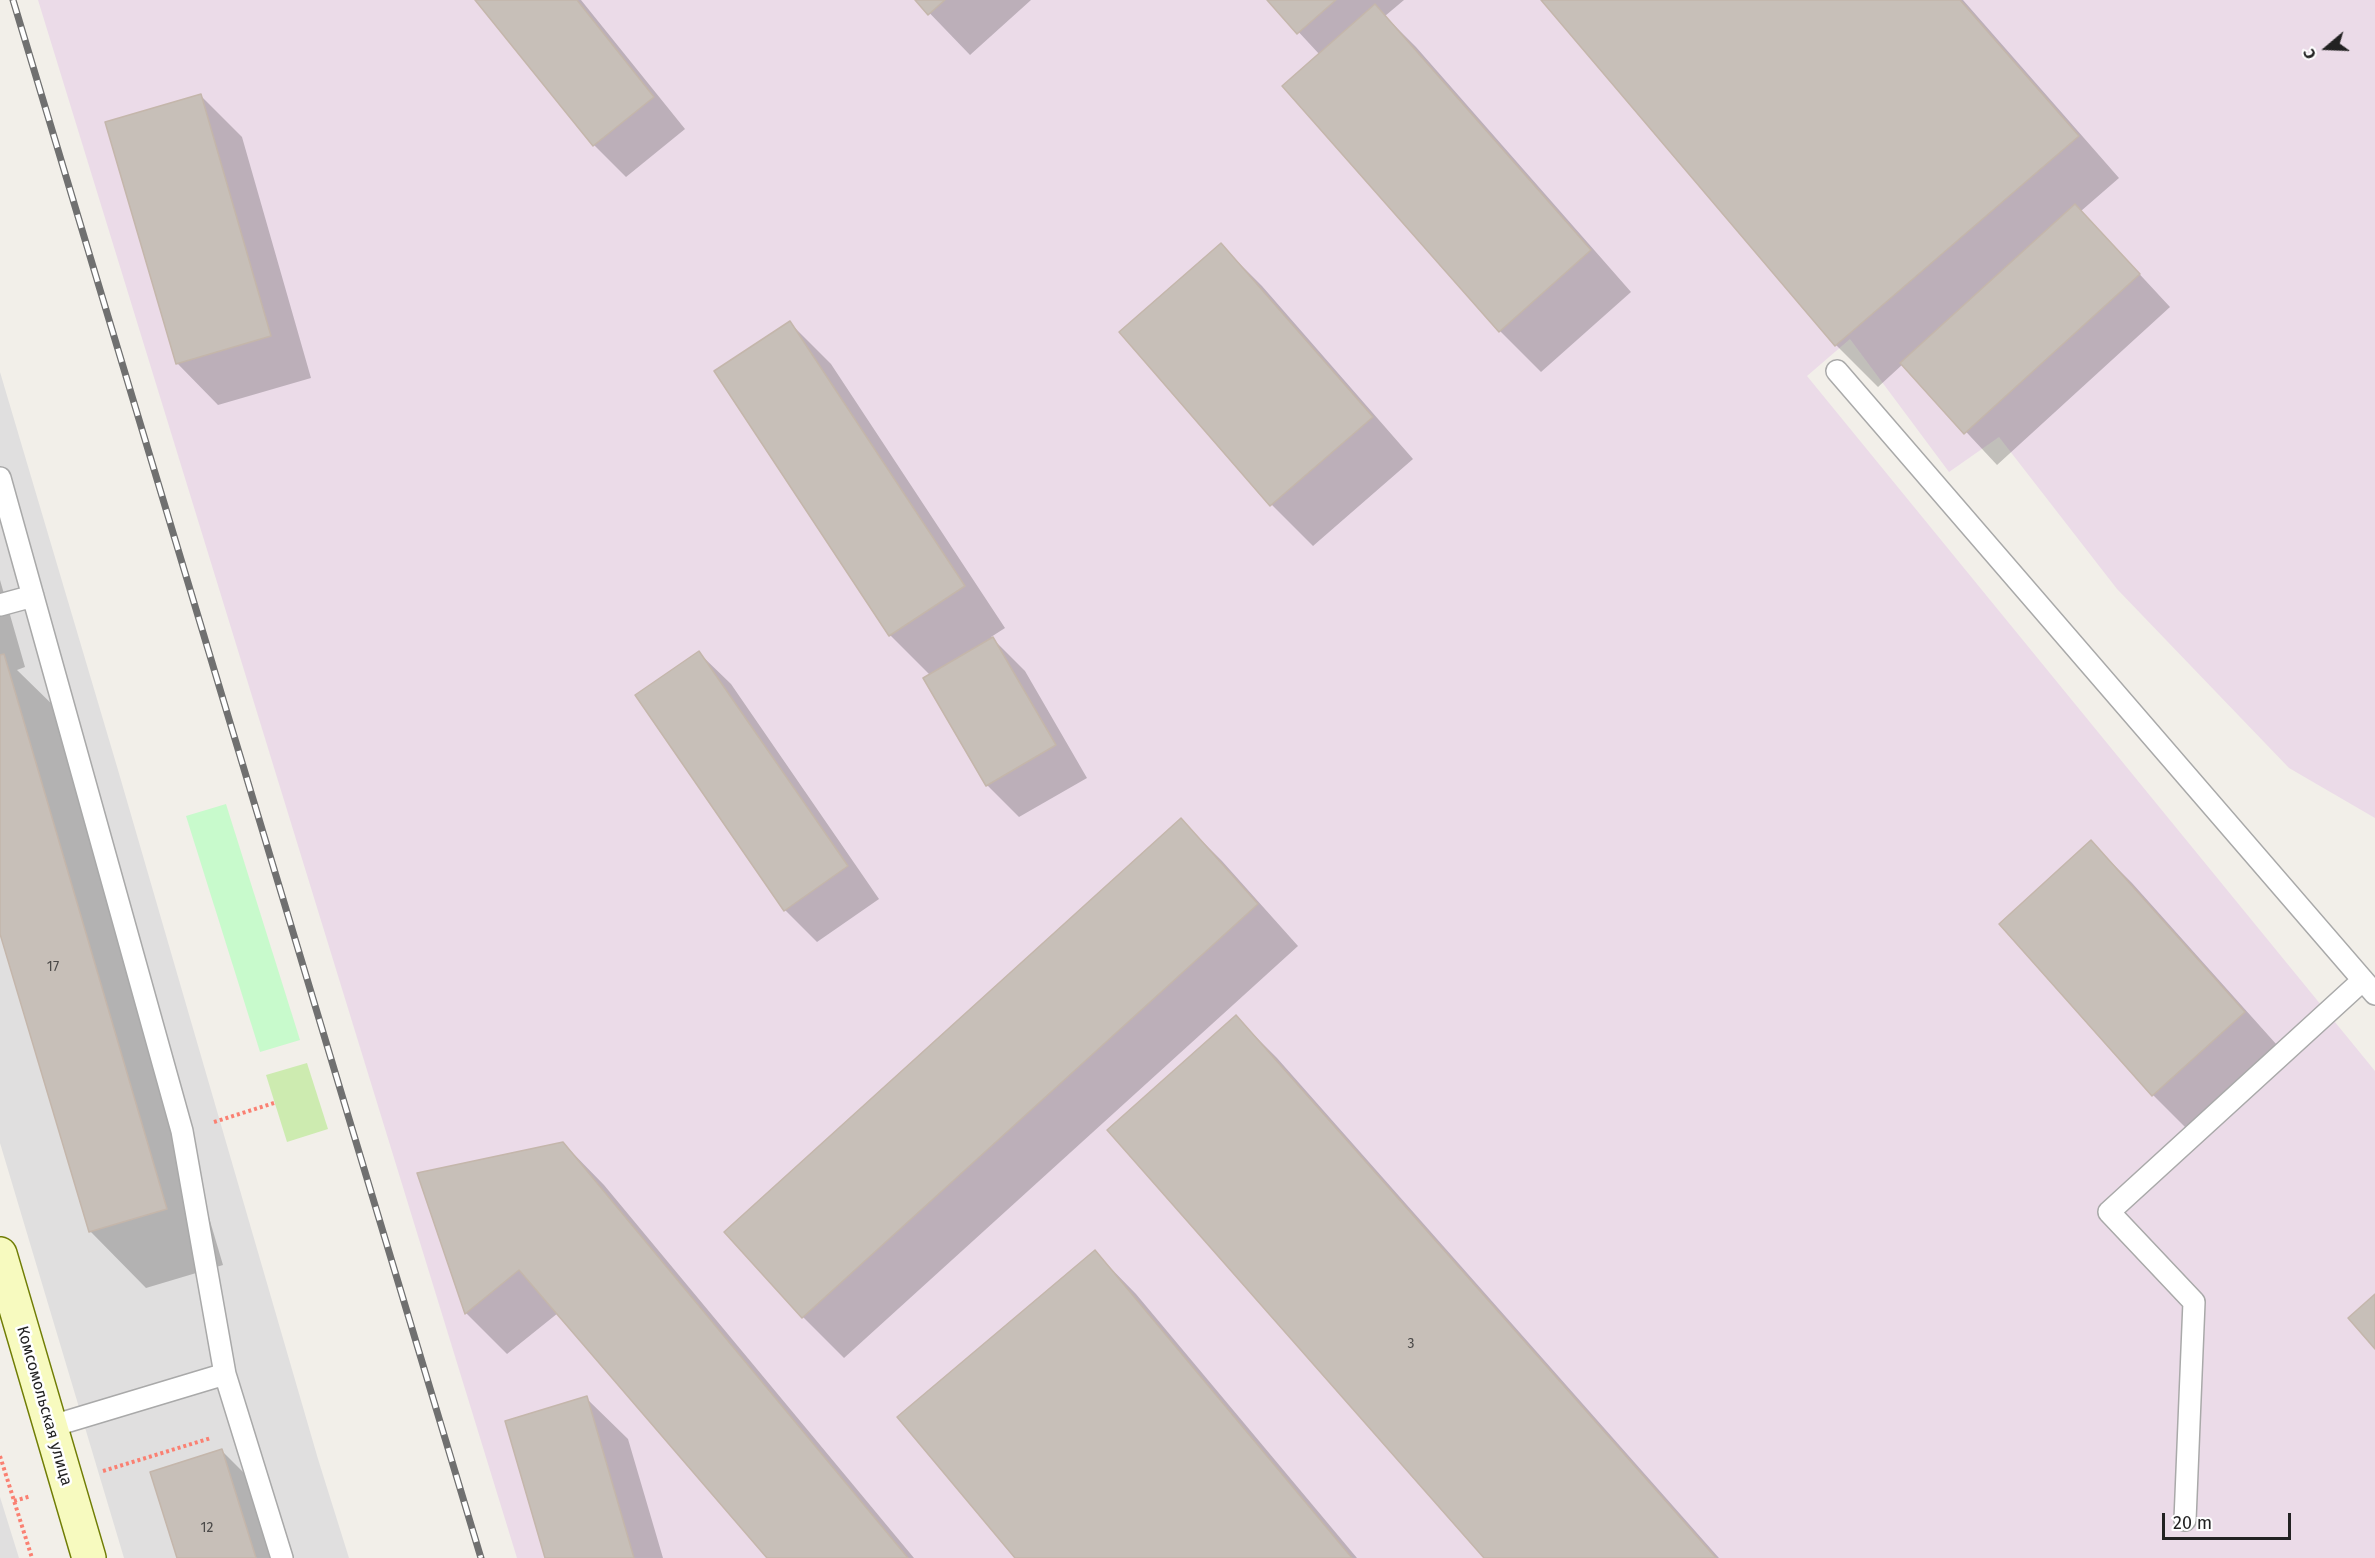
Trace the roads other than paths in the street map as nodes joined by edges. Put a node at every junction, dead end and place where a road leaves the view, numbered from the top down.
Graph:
1 (1837, 371) dead end
2 (0, 478) edge
3 (33, 596) junction
4 (0, 605) edge
5 (2369, 987) edge
6 (0, 1254) edge
7 (225, 1374) junction
8 (49, 1428) junction
9 (2185, 1520) dead end
10 (89, 1558) edge
11 (282, 1558) edge

1 - 5 lane
2 - 3 lane
3 - 4 lane
3 - 7 lane
5 - 9 lane
6 - 8 street, Комсомольская улица
7 - 8 lane
7 - 11 lane
8 - 10 street, Комсомольская улица

